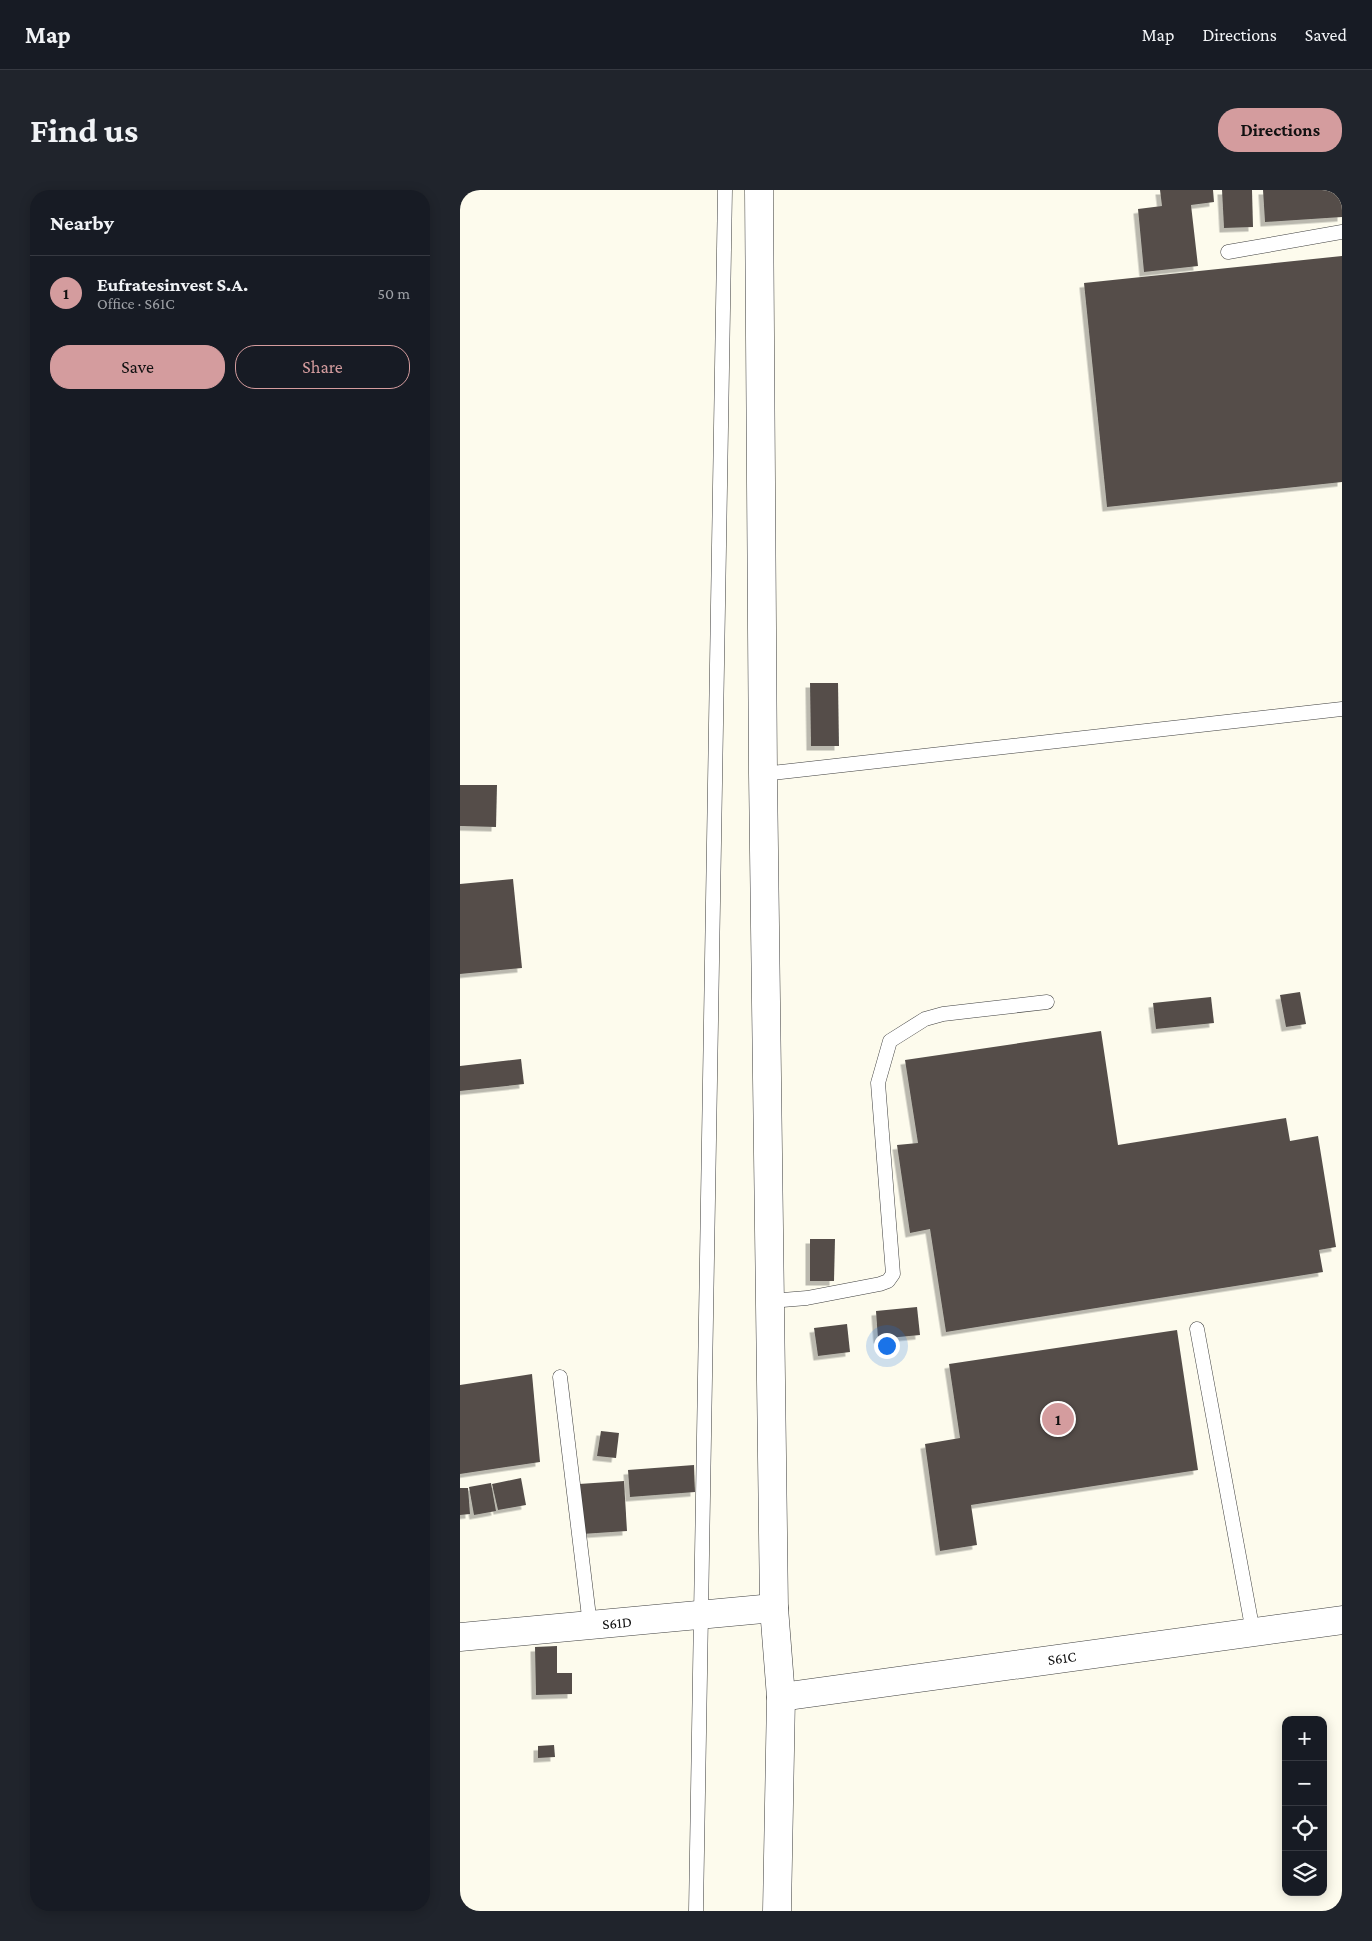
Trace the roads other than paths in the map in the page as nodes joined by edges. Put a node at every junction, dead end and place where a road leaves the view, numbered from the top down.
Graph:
1 (726, 190) edge
2 (762, 192) edge
3 (1342, 232) edge
4 (1228, 252) dead end
5 (1342, 709) edge
6 (763, 774) junction
7 (1047, 1002) dead end
8 (770, 1301) junction
9 (1196, 1329) dead end
10 (560, 1377) dead end
11 (774, 1608) junction
12 (701, 1615) junction
13 (1342, 1620) edge
14 (590, 1625) junction
15 (1253, 1632) junction
16 (460, 1637) edge
17 (781, 1697) junction
18 (696, 1911) edge
19 (777, 1911) edge

1 - 12 lane
2 - 6 street
3 - 4 lane
5 - 6 lane
6 - 8 street
7 - 8 lane
8 - 11 street
9 - 15 lane
10 - 14 lane
11 - 12 street, S61D
11 - 17 street
12 - 14 street, S61D
12 - 18 lane
13 - 15 street, S61C
14 - 16 street, S61D
15 - 17 street, S61C
17 - 19 street

